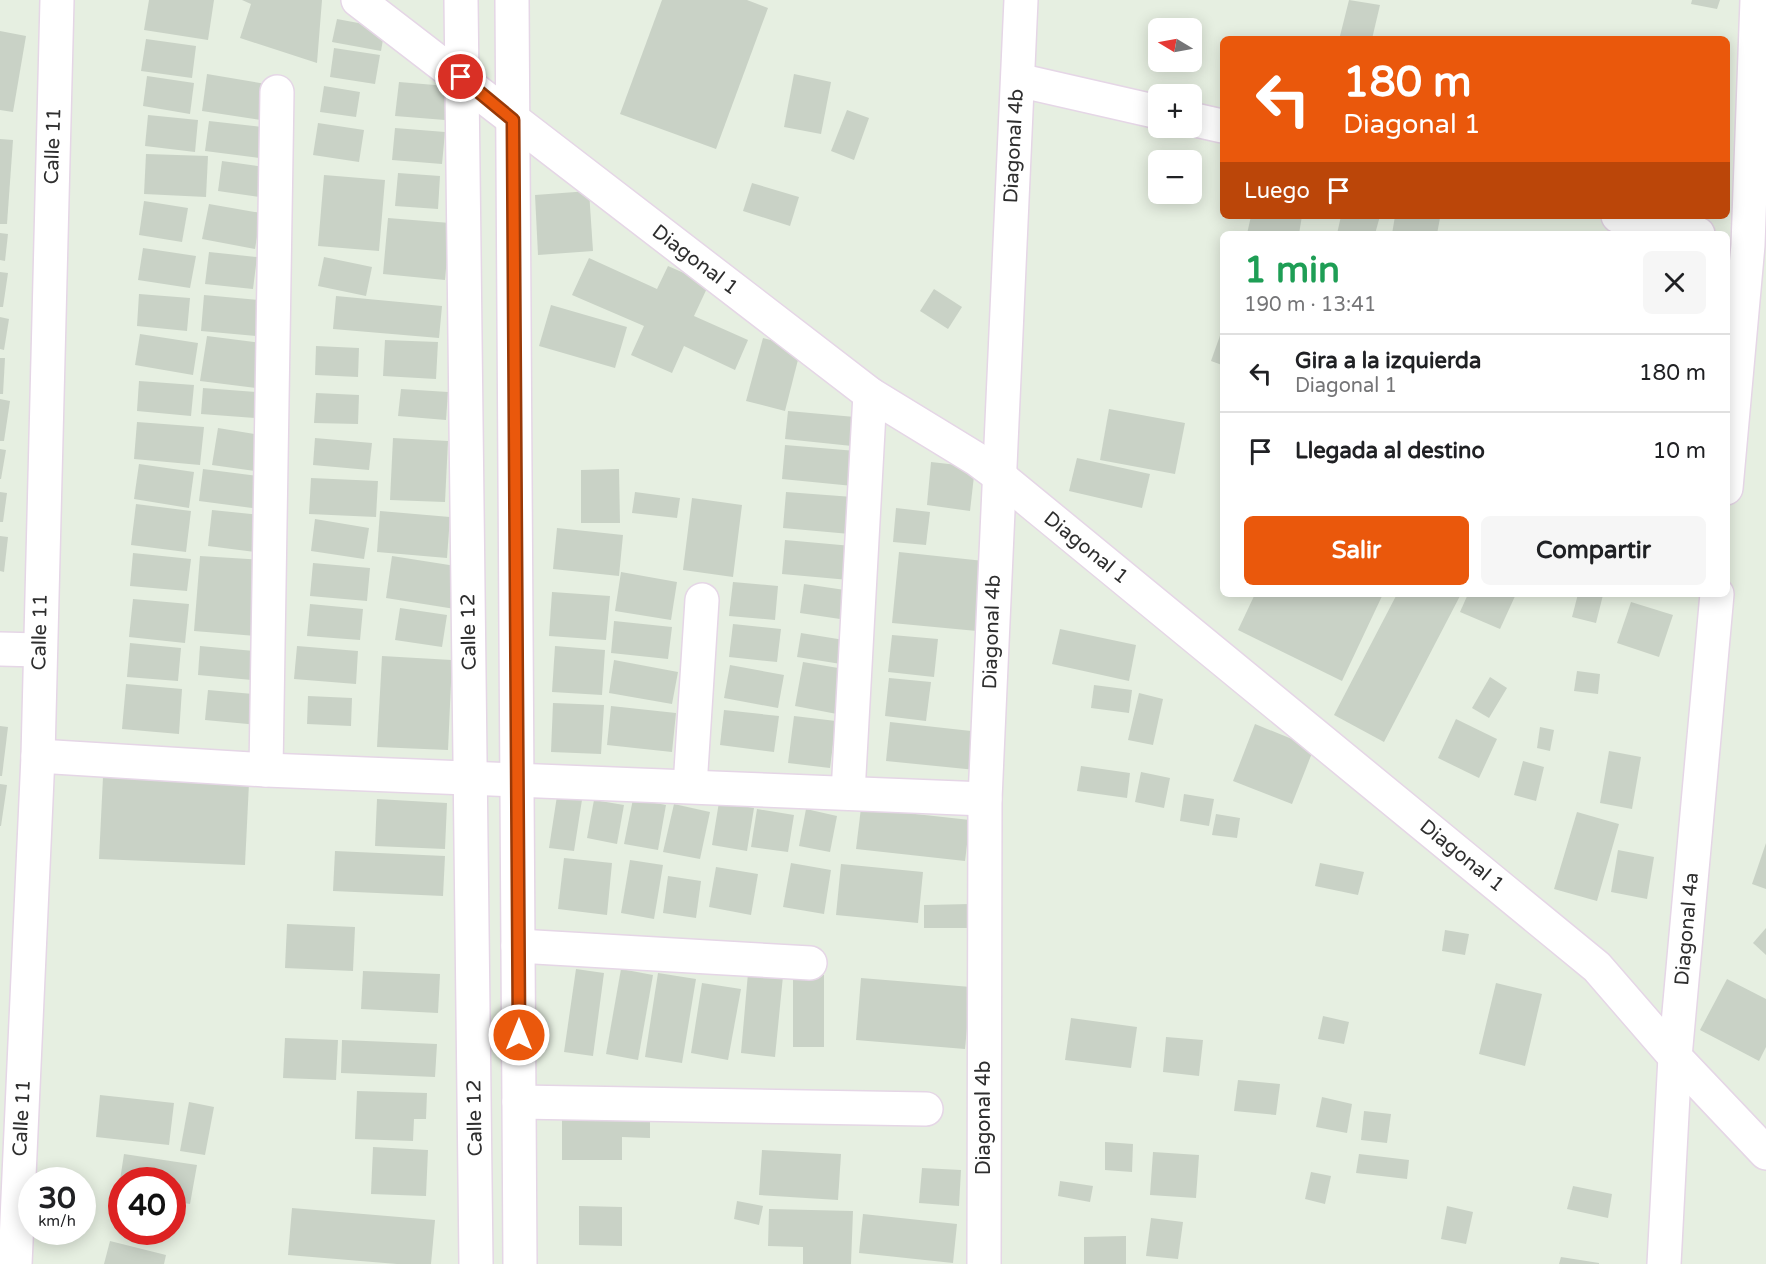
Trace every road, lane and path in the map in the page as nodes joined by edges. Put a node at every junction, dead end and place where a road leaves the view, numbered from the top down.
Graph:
1 (57, 0) edge
2 (358, 0) edge
3 (460, 0) edge
4 (512, 0) edge
5 (1021, 0) edge
6 (1757, 0) edge
7 (461, 77) junction
8 (1018, 80) junction
9 (276, 92) dead end
10 (1148, 110) edge
11 (513, 120) junction
12 (1202, 121) edge
13 (1220, 126) edge
14 (1631, 219) edge
15 (1685, 231) edge
16 (1737, 243) edge
17 (870, 394) junction
18 (1730, 399) edge
19 (998, 475) junction
20 (1717, 597) edge
21 (702, 600) dead end
22 (0, 649) edge
23 (39, 650) junction
24 (38, 756) junction
25 (266, 770) junction
26 (472, 777) junction
27 (517, 779) junction
28 (690, 786) junction
29 (848, 793) junction
30 (985, 799) junction
31 (518, 946) junction
32 (810, 963) dead end
33 (1675, 1057) junction
34 (519, 1102) junction
35 (926, 1110) dead end
36 (1766, 1153) edge
37 (520, 1227) junction
38 (476, 1228) junction
39 (15, 1264) edge
40 (476, 1264) edge
41 (520, 1264) edge
42 (984, 1264) edge
43 (1664, 1264) edge

1 - 23 street, Calle 11
2 - 7 street, Diagonal 1
3 - 7 street, Calle 12
4 - 11 street
5 - 8 street, Diagonal 4b
6 - 16 street
7 - 11 street, Diagonal 1
7 - 26 street, Calle 12
8 - 10 street
8 - 19 street, Diagonal 4b
9 - 25 street
11 - 17 street, Diagonal 1
11 - 27 street
12 - 13 street
14 - 15 street
16 - 18 street
17 - 19 street, Diagonal 1
17 - 29 street
19 - 30 street, Diagonal 4b
19 - 33 street, Diagonal 1
20 - 33 street, Diagonal 4a
21 - 28 street
22 - 23 street
23 - 24 street, Calle 11
24 - 25 street
24 - 39 street, Calle 11
25 - 26 street
26 - 27 street
26 - 38 street, Calle 12
27 - 28 street
27 - 31 street
28 - 29 street
29 - 30 street
30 - 42 street, Diagonal 4b
31 - 32 street
31 - 34 street
33 - 36 street, Diagonal 1
33 - 43 street, Diagonal 4a
34 - 35 street
34 - 37 street
37 - 38 street
37 - 41 street
38 - 40 street, Calle 12

